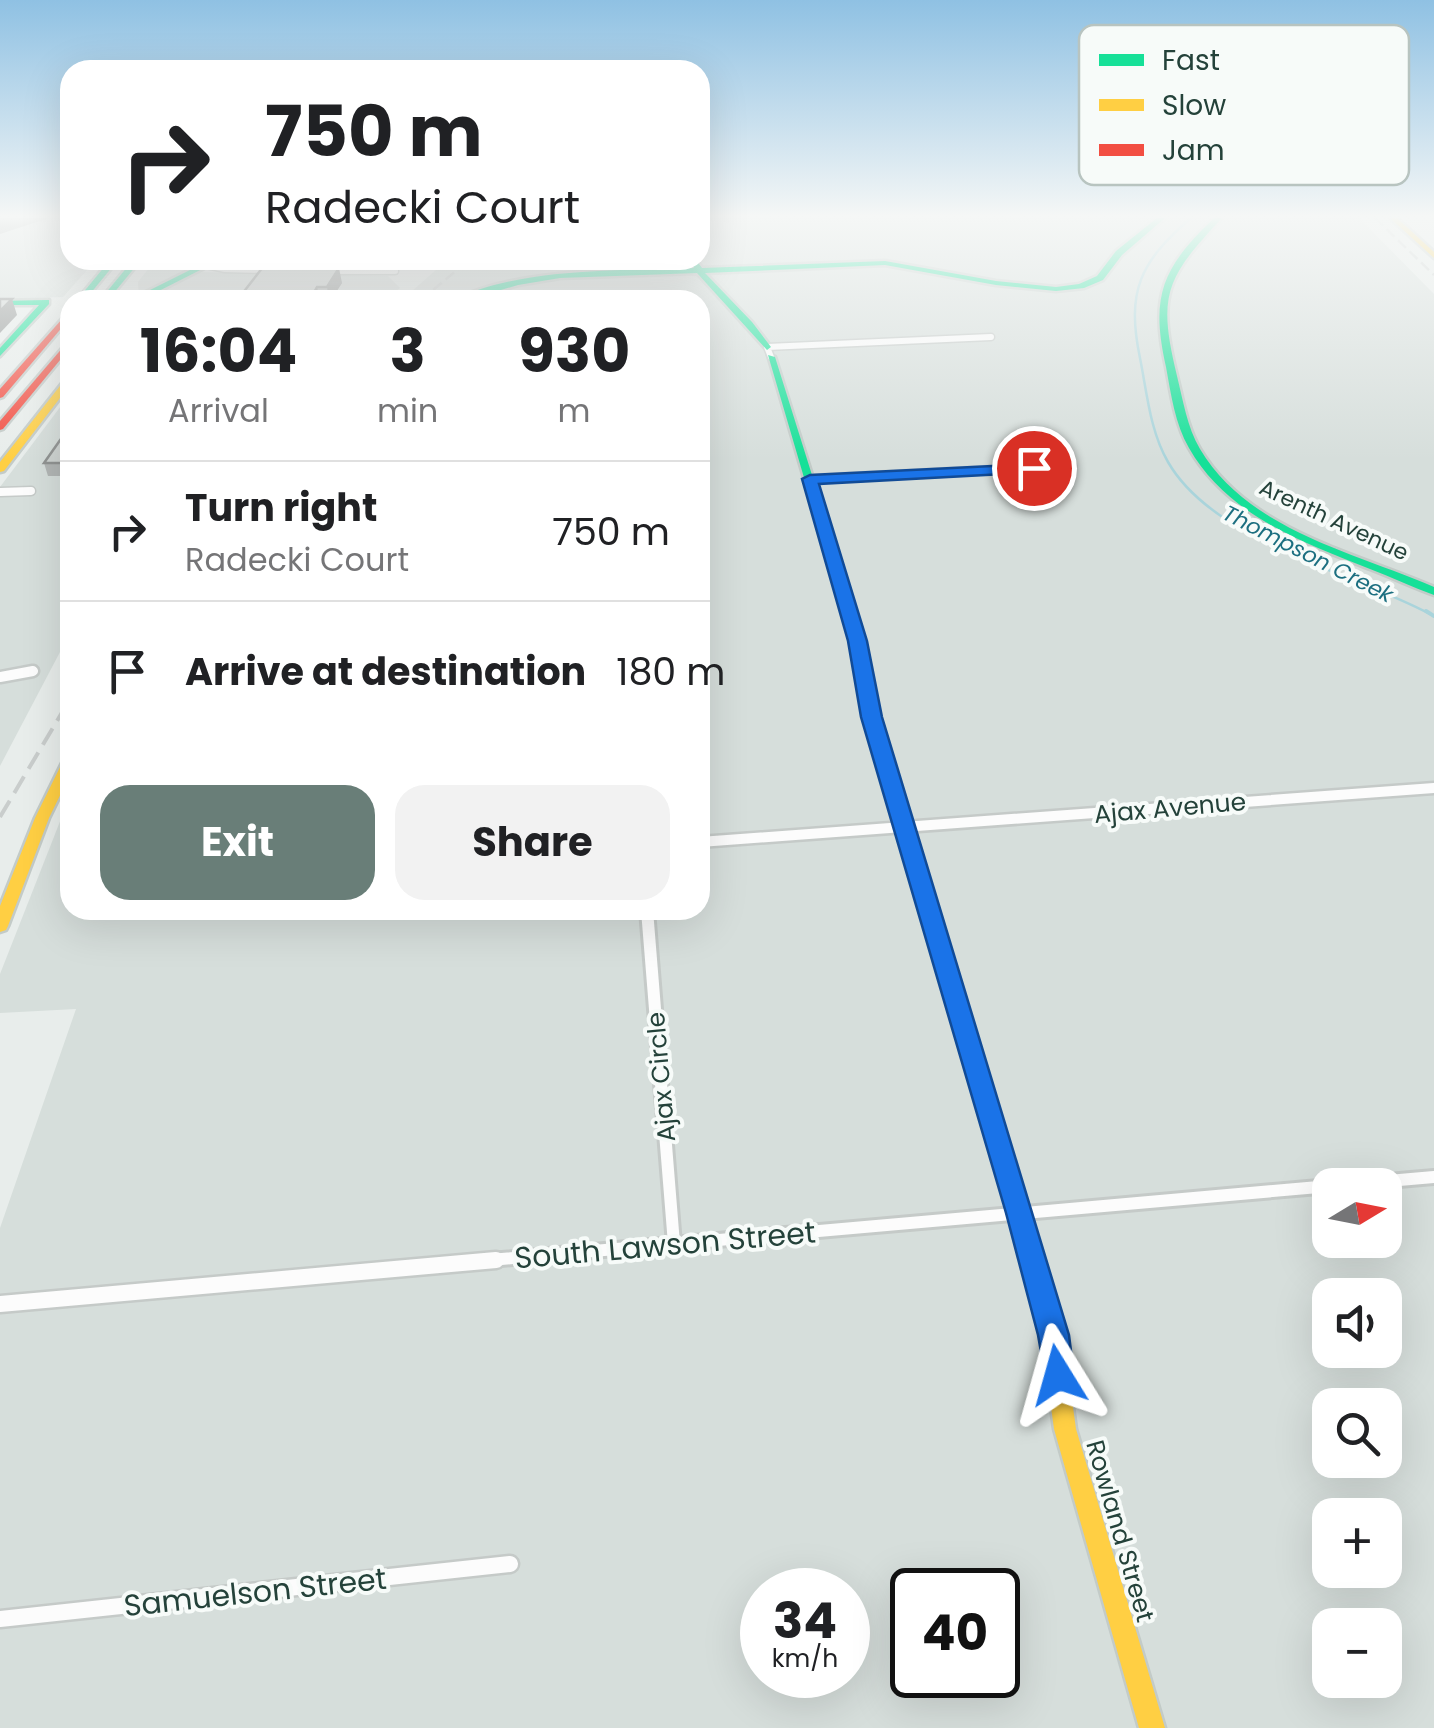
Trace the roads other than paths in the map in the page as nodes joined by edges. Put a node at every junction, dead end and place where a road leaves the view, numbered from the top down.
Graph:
1 (722, 299) edge
2 (1160, 299) edge
3 (0, 303) edge
4 (60, 325) edge
5 (991, 337) dead end
6 (60, 340) edge
7 (769, 352) junction
8 (0, 353) edge
9 (60, 354) edge
10 (60, 392) edge
11 (0, 396) edge
12 (0, 412) edge
13 (0, 427) edge
14 (1072, 466) dead end
15 (0, 469) edge
16 (810, 479) junction
17 (31, 491) dead end
18 (0, 492) edge
19 (1434, 591) edge
20 (33, 671) dead end
21 (0, 676) edge
22 (60, 781) edge
23 (1434, 788) edge
24 (906, 827) junction
25 (710, 841) edge
26 (648, 920) edge
27 (0, 926) edge
28 (1434, 1177) edge
29 (1402, 1180) edge
30 (1312, 1188) edge
31 (1020, 1213) junction
32 (674, 1244) junction
33 (0, 1304) edge
34 (510, 1564) dead end
35 (0, 1619) edge
36 (1152, 1728) edge

1 - 7 main road, Rowland Street
2 - 19 main road, Arenth Avenue
3 - 8 main road
4 - 11 main road
5 - 7 street
6 - 12 main road
7 - 16 main road, Rowland Street
9 - 13 main road
10 - 15 main road
14 - 16 street
16 - 24 main road, Rowland Street
17 - 18 street
20 - 21 street
22 - 27 main road
23 - 24 street, Ajax Avenue
24 - 25 street
24 - 31 main road, Rowland Street
26 - 32 street, Ajax Circle
28 - 29 street
30 - 31 street, South Lawson Street
31 - 32 street, South Lawson Street
31 - 36 main road, Rowland Street
32 - 33 street, South Lawson Street
34 - 35 street, Samuelson Street

